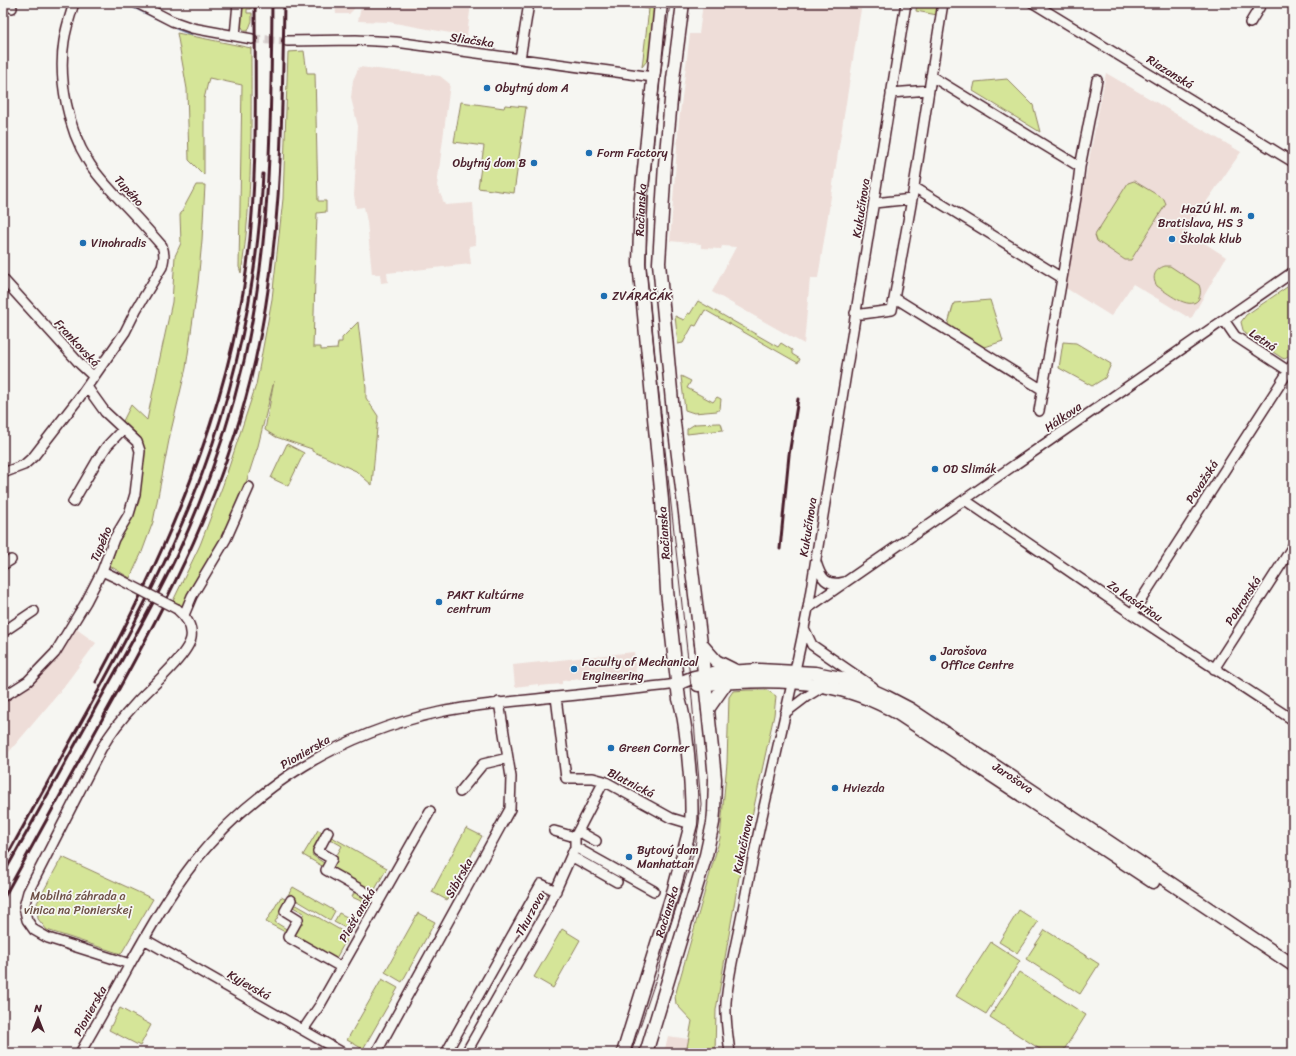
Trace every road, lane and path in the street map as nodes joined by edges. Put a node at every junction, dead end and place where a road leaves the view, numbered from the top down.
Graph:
1 (74, 3) edge
2 (138, 3) edge
3 (238, 3) edge
4 (529, 3) edge
5 (661, 3) edge
6 (683, 3) edge
7 (906, 3) edge
8 (943, 3) edge
9 (1033, 3) edge
10 (1262, 3) edge
11 (1250, 23) dead end
12 (235, 36) junction
13 (252, 39) tunnel mouth
14 (287, 41) tunnel mouth
15 (520, 59) junction
16 (931, 76) junction
17 (653, 77) junction
18 (1097, 80) dead end
19 (928, 90) junction
20 (891, 93) junction
21 (1293, 162) edge
22 (1080, 167) junction
23 (913, 192) junction
24 (874, 203) junction
25 (1293, 272) edge
26 (1062, 278) junction
27 (3, 279) edge
28 (895, 298) junction
29 (855, 313) junction
30 (1224, 320) junction
31 (1291, 370) edge
32 (93, 376) junction
33 (87, 387) junction
34 (1042, 392) junction
35 (1039, 411) dead end
36 (123, 429) junction
37 (3, 473) edge
38 (249, 487) dead end
39 (965, 500) junction
40 (73, 502) dead end
41 (1293, 546) edge
42 (815, 560) junction
43 (102, 571) junction
44 (846, 582) junction
45 (808, 608) junction
46 (34, 611) dead end
47 (180, 612) junction
48 (1132, 614) junction
49 (804, 628) junction
50 (3, 632) edge
51 (701, 644) junction
52 (1214, 669) junction
53 (736, 671) junction
54 (794, 676) junction
55 (705, 679) junction
56 (727, 682) junction
57 (677, 684) junction
58 (824, 686) junction
59 (881, 694) junction
60 (3, 697) edge
61 (556, 697) junction
62 (499, 702) junction
63 (708, 709) junction
64 (785, 713) junction
65 (1293, 720) edge
66 (508, 758) junction
67 (604, 781) junction
68 (460, 792) dead end
69 (430, 811) dead end
70 (691, 824) junction
71 (328, 832) dead end
72 (554, 832) dead end
73 (577, 834) junction
74 (596, 841) dead end
75 (573, 852) junction
76 (617, 882) dead end
77 (556, 891) junction
78 (654, 891) dead end
79 (291, 900) dead end
80 (379, 900) junction
81 (144, 939) junction
82 (130, 964) junction
83 (1293, 966) edge
84 (341, 967) junction
85 (1293, 975) edge
86 (485, 984) junction
87 (500, 993) junction
88 (303, 1030) junction
89 (729, 1049) edge
90 (80, 1053) edge
91 (343, 1053) edge
92 (376, 1053) edge
93 (446, 1053) edge
94 (466, 1053) edge
95 (623, 1053) edge
96 (646, 1053) edge
97 (736, 1053) edge

1 - 32 street, Tupého
2 - 12 street
3 - 12 street
4 - 15 street
5 - 17 main road, Račianska
6 - 51 main road, Račianska
7 - 20 street, Kukučínova
8 - 16 street
9 - 21 street, Riazanská
10 - 11 street
12 - 13 street
14 - 15 street, Sliačska
15 - 17 street, Sliačska
16 - 19 street
16 - 22 street
17 - 57 main road, Račianska
18 - 22 street
19 - 20 street
19 - 23 street
20 - 24 street, Kukučínova
22 - 26 street
23 - 24 street
23 - 26 street
23 - 28 street
24 - 29 street, Kukučínova
25 - 30 street, Hálkova
26 - 34 street
27 - 32 street, Frankovská
28 - 29 street
28 - 34 street
29 - 42 street, Kukučínova
30 - 31 street, Letná
30 - 39 street, Hálkova
31 - 48 street, Považská
32 - 33 street, Frankovská
33 - 36 street, Tupého
33 - 37 street, Frankovská
34 - 35 street
36 - 40 street
36 - 43 street, Tupého
38 - 47 street
39 - 44 street, Hálkova
39 - 48 street, Za kasárňou
41 - 52 street, Pohronská
42 - 44 street
42 - 45 street, Kukučínova
43 - 47 street, bridge
43 - 60 street, Tupého
44 - 45 street, Hálkova
45 - 49 street, Kukučínova
46 - 50 street
47 - 82 street
48 - 52 street, Za kasárňou
49 - 54 street, Kukučínova
49 - 59 street
51 - 53 main road
51 - 55 main road, Račianska
52 - 65 street, Za kasárňou
53 - 54 main road, Jarošova
53 - 55 main road, Jarošova
54 - 56 main road, Jarošova
54 - 58 main road, Jarošova
54 - 59 main road, Jarošova
54 - 64 street, Kukučínova
55 - 56 main road, Jarošova
55 - 57 main road
55 - 63 main road, Račianska
56 - 63 main road
57 - 61 street, Pionierska
57 - 70 main road, Račianska
58 - 64 street
58 - 85 main road, Jarošova
59 - 83 main road, Jarošova
61 - 62 street, Pionierska
61 - 67 street, Blatnická
62 - 66 street, Sibírska
62 - 81 street, Pionierska
63 - 96 main road, Račianska
64 - 89 street, Kukučínova
66 - 68 street
66 - 92 street, Sibírska
67 - 70 street, Blatnická
67 - 73 street, Thurzova
69 - 80 street, Piešťanská
70 - 95 main road, Račianska
71 - 80 street
72 - 73 street
73 - 74 street
73 - 75 street, Thurzova
75 - 76 street
75 - 77 street, Thurzova
75 - 78 street
77 - 86 street
77 - 87 street, Thurzova
79 - 84 street
80 - 84 street, Piešťanská
81 - 82 street, Pionierska
81 - 88 street, Kyjevská
82 - 90 street, Pionierska
84 - 88 street, Piešťanská
86 - 87 street
86 - 93 street
87 - 94 street, Thurzova
88 - 91 street, Kyjevská
89 - 97 street

